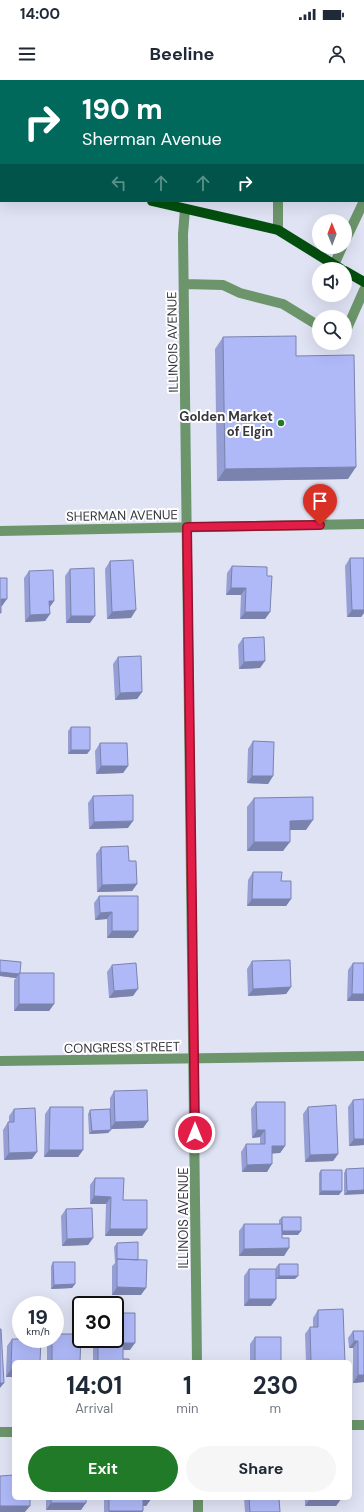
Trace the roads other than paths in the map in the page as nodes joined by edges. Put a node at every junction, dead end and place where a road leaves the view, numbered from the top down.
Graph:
1 (278, 202) edge
2 (364, 202) edge
3 (166, 203) edge
4 (185, 209) junction
5 (352, 226) edge
6 (278, 230) junction
7 (329, 262) edge
8 (352, 276) edge
9 (364, 282) edge
10 (184, 284) junction
11 (364, 290) edge
12 (352, 317) edge
13 (312, 322) edge
14 (364, 524) edge
15 (187, 527) junction
16 (0, 531) edge
17 (364, 1056) edge
18 (195, 1060) junction
19 (0, 1061) edge
20 (197, 1360) edge
21 (352, 1425) edge
22 (364, 1425) edge
23 (0, 1432) edge
24 (12, 1432) edge
25 (198, 1500) edge
26 (198, 1512) edge

1 - 6 street
2 - 5 street
3 - 4 main road
4 - 6 main road
4 - 10 street, ILLINOIS AVENUE
6 - 7 main road
8 - 9 main road
10 - 13 street
10 - 15 street, ILLINOIS AVENUE
11 - 12 street
14 - 15 street, SHERMAN AVENUE
15 - 16 street, SHERMAN AVENUE
15 - 18 street, ILLINOIS AVENUE
17 - 18 street, CONGRESS STREET
18 - 19 street, CONGRESS STREET
18 - 20 street, ILLINOIS AVENUE
21 - 22 street
23 - 24 street
25 - 26 street

